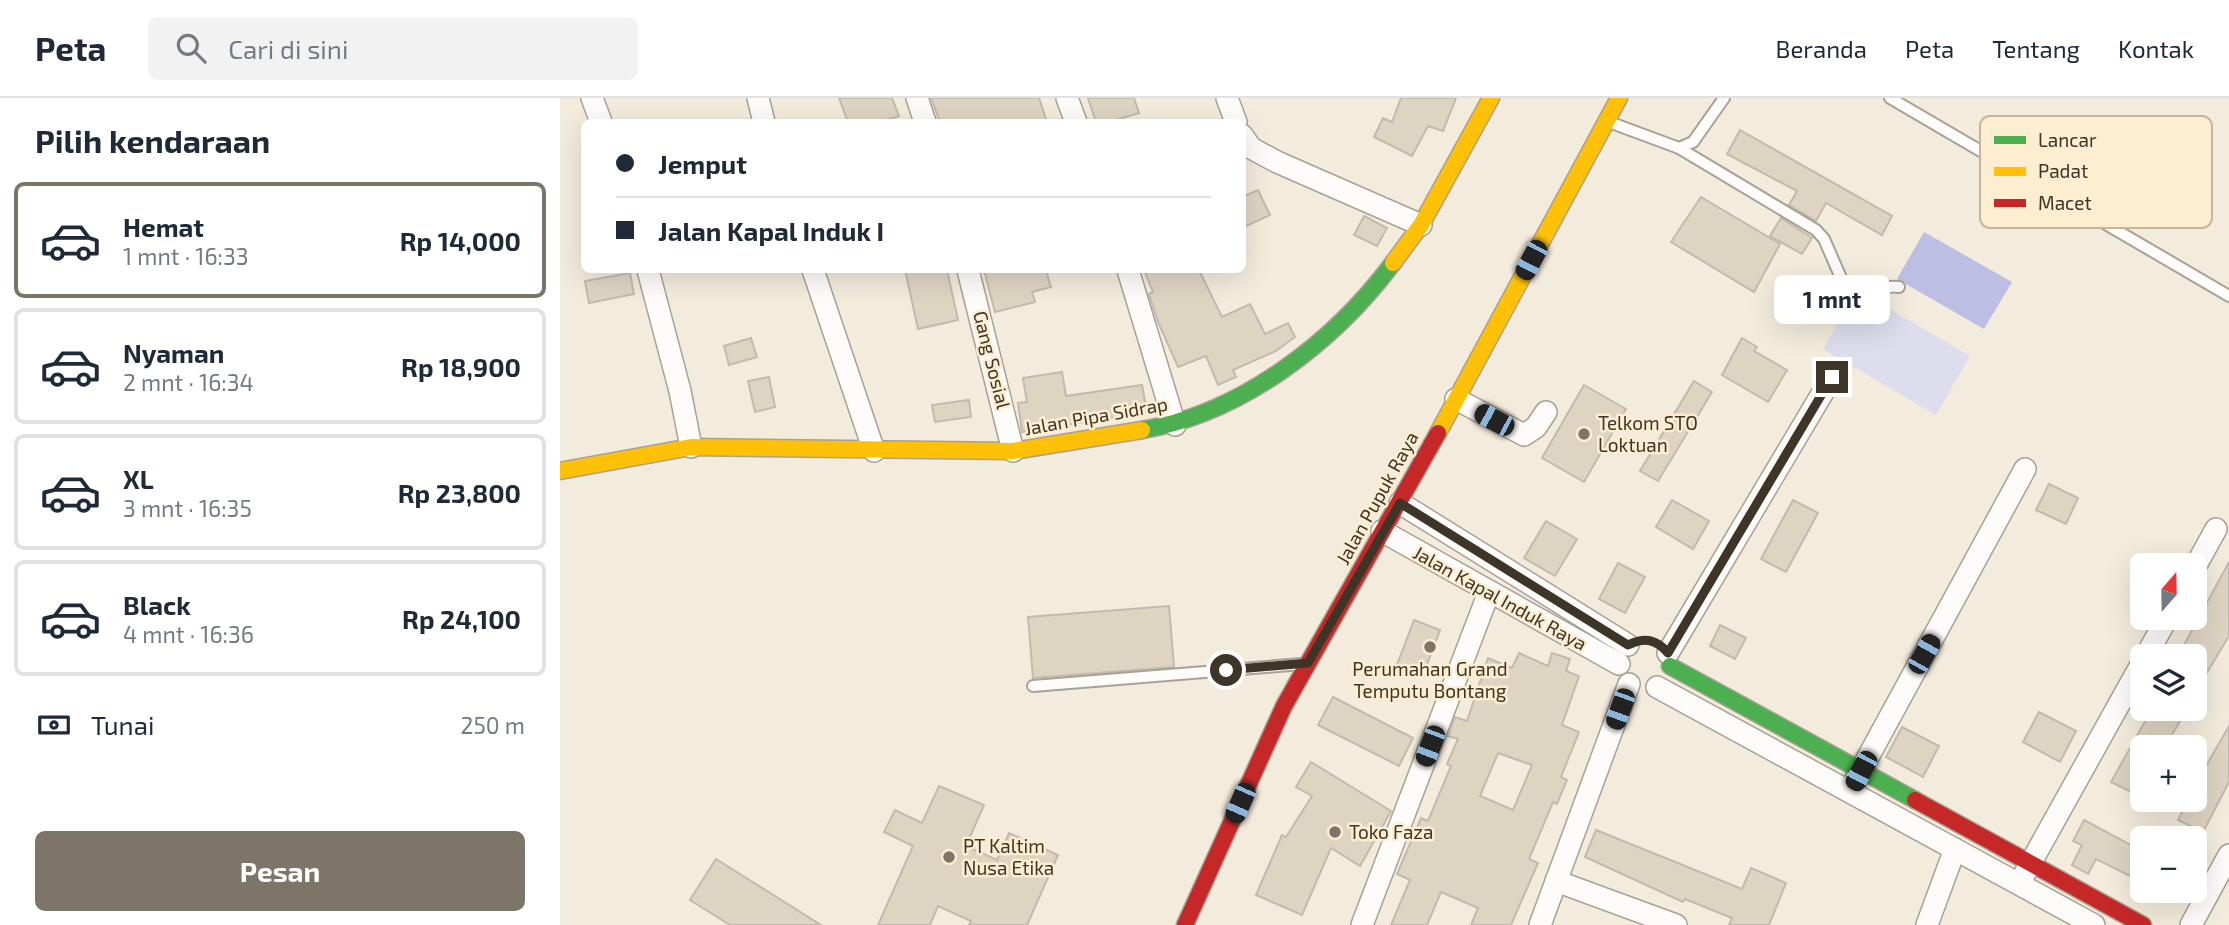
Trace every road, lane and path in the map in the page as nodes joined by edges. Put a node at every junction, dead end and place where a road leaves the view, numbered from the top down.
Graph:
1 (592, 98) edge
2 (758, 98) edge
3 (917, 98) edge
4 (1068, 98) edge
5 (1227, 98) edge
6 (1491, 98) edge
7 (1619, 98) edge
8 (1724, 98) edge
9 (1890, 98) edge
10 (600, 119) edge
11 (763, 119) edge
12 (924, 119) edge
13 (1075, 119) edge
14 (1235, 119) edge
15 (1606, 121) junction
16 (1246, 141) edge
17 (1679, 148) junction
18 (1980, 151) edge
19 (1421, 225) junction
20 (2113, 228) edge
21 (649, 273) edge
22 (814, 273) edge
23 (969, 273) edge
24 (1129, 273) edge
25 (1899, 287) dead end
26 (2229, 296) edge
27 (1832, 377) dead end
28 (1456, 399) junction
29 (1546, 412) dead end
30 (1175, 425) junction
31 (691, 447) junction
32 (874, 451) junction
33 (1013, 451) junction
34 (2025, 469) dead end
35 (560, 471) edge
36 (1400, 503) junction
37 (2217, 529) dead end
38 (1382, 531) junction
39 (2203, 553) edge
40 (1489, 592) junction
41 (1624, 654) junction
42 (1669, 659) junction
43 (1308, 663) junction
44 (1629, 684) junction
45 (2130, 685) edge
46 (1033, 686) dead end
47 (1657, 687) junction
48 (1861, 771) junction
49 (1849, 792) junction
50 (1955, 849) junction
51 (2229, 855) edge
52 (2031, 864) junction
53 (1556, 881) junction
54 (2019, 884) junction
55 (2089, 924) edge
56 (1185, 925) edge
57 (1362, 925) edge
58 (1540, 925) edge
59 (1676, 925) edge
60 (1927, 925) edge
61 (2143, 925) edge
62 (2191, 925) edge

1 - 10 street
2 - 11 street
3 - 12 street
4 - 13 street
5 - 14 street
6 - 19 street, Jalan Pipa Sidrap
7 - 15 street, Jalan Pupuk Raya
8 - 17 lane
9 - 18 lane
15 - 17 lane
15 - 28 street, Jalan Pupuk Raya
16 - 19 street
17 - 25 lane
19 - 30 street, Jalan Pipa Sidrap
20 - 26 lane
21 - 31 street
22 - 32 street
23 - 33 street, Gang Sosial
24 - 30 street
27 - 42 street
28 - 29 street
28 - 36 street, Jalan Pupuk Raya
30 - 33 street, Jalan Pipa Sidrap
31 - 32 street, Jalan Pipa Sidrap
31 - 35 street, Jalan Pipa Sidrap
32 - 33 street, Jalan Pipa Sidrap
34 - 48 street
36 - 38 street, Jalan Pupuk Raya
36 - 41 street, Jalan Kapal Induk Raya
37 - 39 street
38 - 40 street, Jalan Kapal Induk Raya
38 - 43 street, Jalan Pupuk Raya
40 - 41 street, Jalan Kapal Induk Raya
40 - 57 street
41 - 42 street
41 - 44 street
42 - 47 street
42 - 48 street
43 - 46 lane
43 - 56 street, Jalan Pupuk Raya
44 - 47 street
44 - 53 street
45 - 52 street
47 - 49 street
48 - 49 street
48 - 52 street
49 - 50 street
50 - 54 street
50 - 60 street
51 - 62 street
52 - 54 street
52 - 61 street
53 - 58 street
53 - 59 street
54 - 55 street

